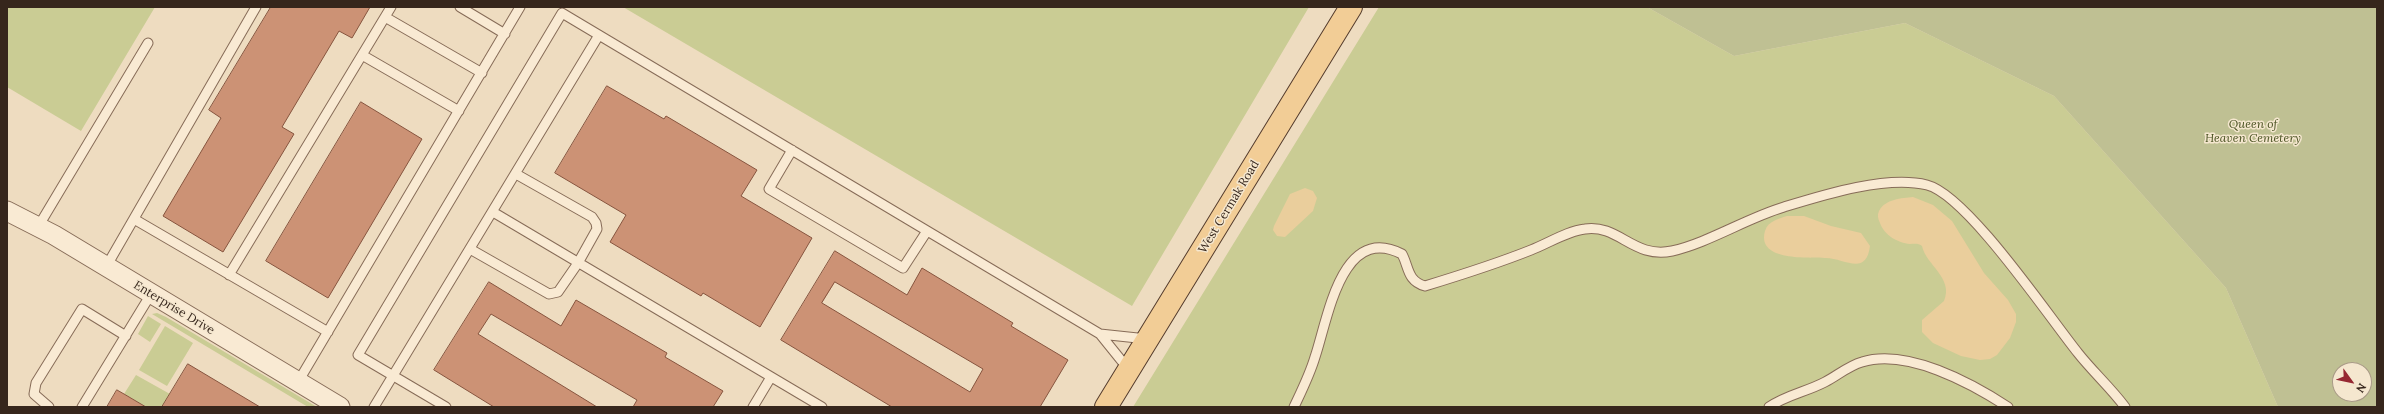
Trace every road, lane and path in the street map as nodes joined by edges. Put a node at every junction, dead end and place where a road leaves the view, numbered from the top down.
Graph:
1 (256, 7) edge
2 (391, 7) edge
3 (460, 7) edge
4 (520, 7) edge
5 (1351, 7) edge
6 (385, 18) junction
7 (505, 34) junction
8 (599, 35) junction
9 (148, 43) dead end
10 (362, 55) junction
11 (482, 73) junction
12 (459, 111) junction
13 (792, 150) junction
14 (516, 174) junction
15 (7, 211) edge
16 (493, 212) junction
17 (134, 219) junction
18 (38, 227) junction
19 (927, 231) junction
20 (470, 249) junction
21 (578, 262) junction
22 (106, 267) junction
23 (229, 275) junction
24 (152, 294) junction
25 (328, 332) junction
26 (1100, 334) junction
27 (126, 336) junction
28 (1148, 339) junction
29 (1129, 370) junction
30 (394, 376) junction
31 (771, 377) junction
32 (298, 382) junction
33 (49, 407) edge
34 (82, 407) edge
35 (340, 407) edge
36 (374, 407) edge
37 (446, 407) edge
38 (753, 407) edge
39 (822, 407) edge
40 (1106, 407) edge
41 (1294, 407) edge
42 (1769, 407) edge
43 (2008, 407) edge
44 (2125, 407) edge

1 - 17 lane
2 - 6 lane
3 - 7 lane
4 - 7 lane
5 - 28 main road, West Cermak Road
6 - 10 lane
6 - 11 lane
7 - 11 lane
8 - 13 lane
8 - 14 lane
8 - 30 lane
9 - 18 lane
10 - 12 lane
10 - 23 lane
11 - 12 lane
12 - 25 lane
13 - 19 lane
13 - 19 lane
14 - 16 lane
14 - 21 lane
15 - 18 street, Enterprise Drive
16 - 20 lane
16 - 21 lane
17 - 22 lane
17 - 23 lane
18 - 22 street, Enterprise Drive
19 - 26 lane
20 - 21 lane
20 - 30 lane
21 - 31 lane
22 - 24 street, Enterprise Drive
23 - 25 lane
24 - 27 lane
24 - 32 street, Enterprise Drive
25 - 32 lane
26 - 28 lane
26 - 29 lane
27 - 33 lane
27 - 34 lane
28 - 29 main road, West Cermak Road
29 - 40 main road, West Cermak Road
30 - 36 lane
30 - 37 lane
31 - 38 lane
31 - 39 lane
32 - 35 street, Enterprise Drive
41 - 44 lane
42 - 43 lane

